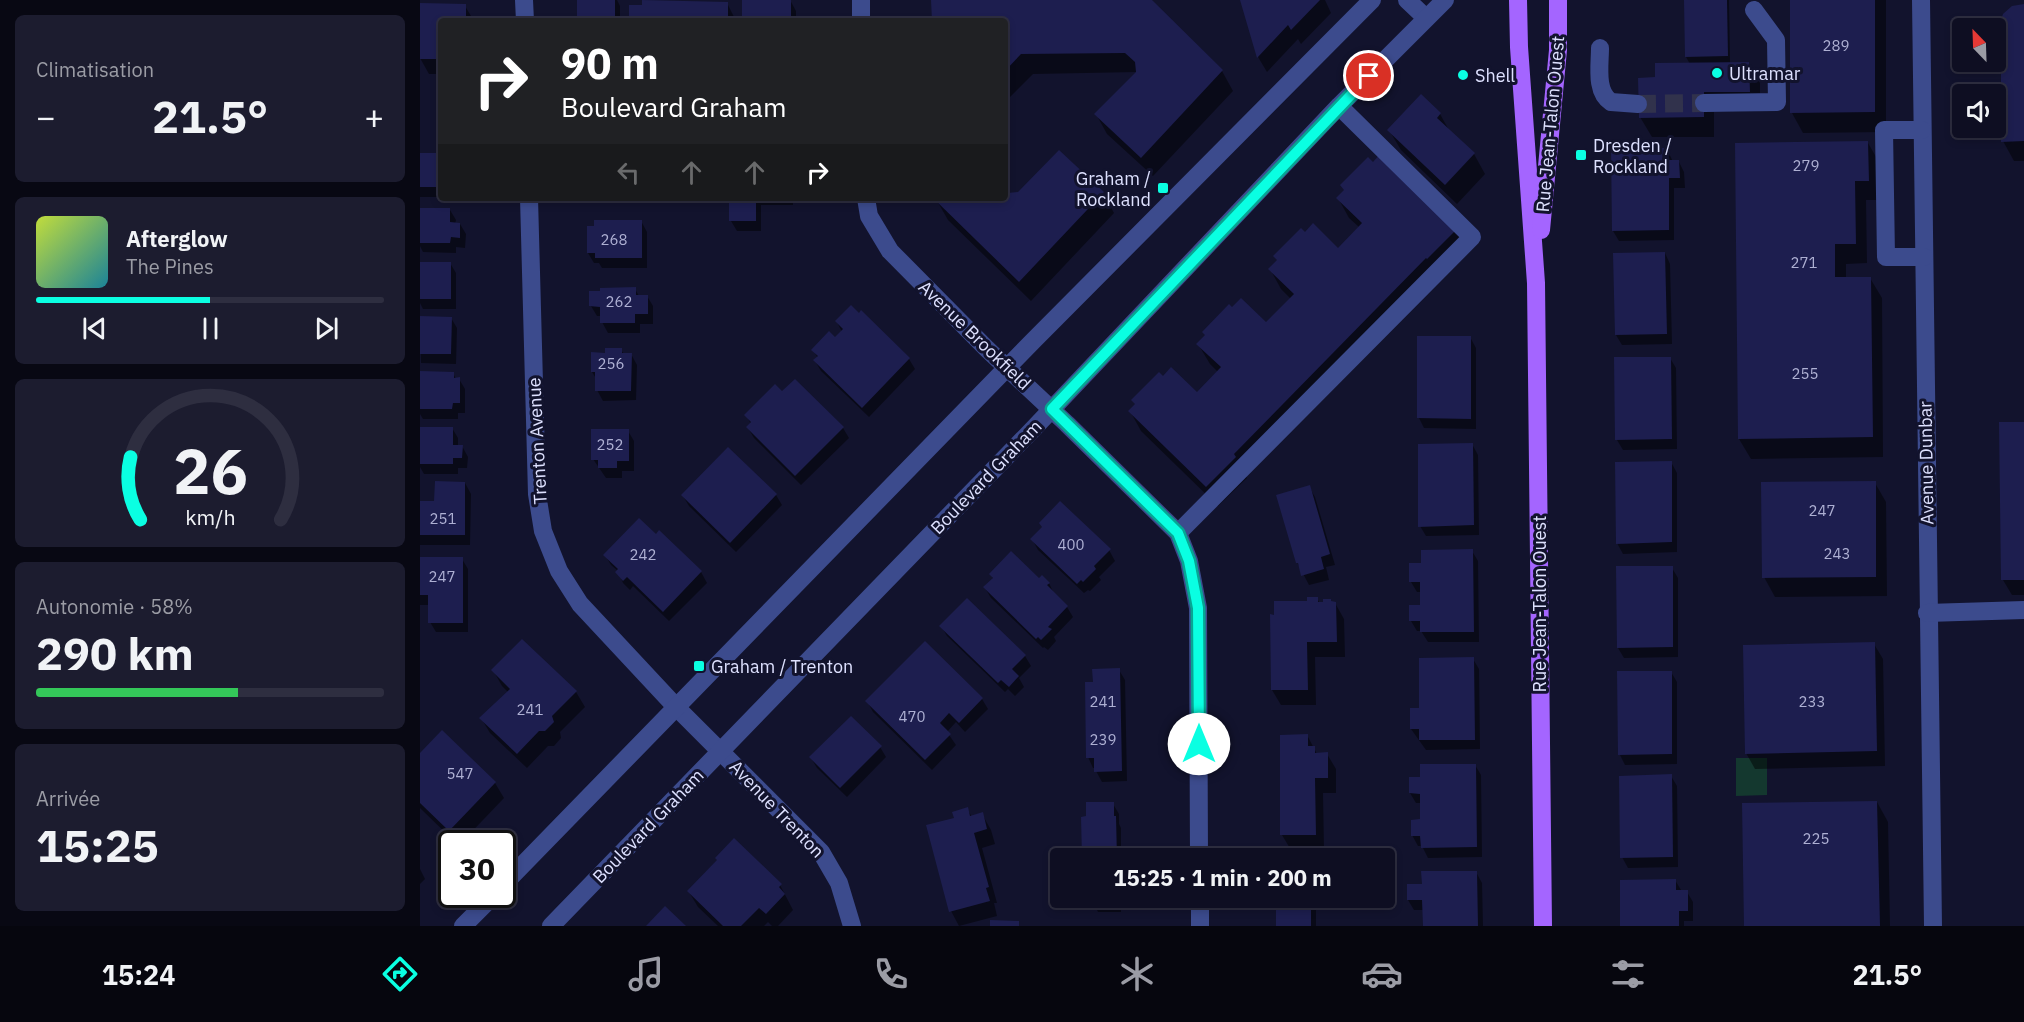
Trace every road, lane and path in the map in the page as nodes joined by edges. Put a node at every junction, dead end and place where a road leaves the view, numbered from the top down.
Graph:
1 (524, 0) edge
2 (861, 0) edge
3 (1371, 0) edge
4 (1407, 0) edge
5 (1445, 0) edge
6 (1518, 0) edge
7 (1558, 0) edge
8 (1921, 0) edge
9 (1357, 8) edge
10 (1754, 10) dead end
11 (525, 18) edge
12 (861, 18) edge
13 (1426, 18) junction
14 (1600, 48) dead end
15 (1704, 103) tunnel mouth
16 (1638, 104) tunnel mouth
17 (1339, 106) junction
18 (1922, 130) junction
19 (529, 201) edge
20 (866, 201) edge
21 (1924, 257) junction
22 (1536, 283) junction
23 (1008, 368) junction
24 (1052, 409) junction
25 (1178, 533) junction
26 (2024, 610) edge
27 (1927, 613) junction
28 (677, 708) junction
29 (721, 751) junction
30 (1200, 848) edge
31 (516, 872) edge
32 (481, 908) edge
33 (1200, 908) edge
34 (463, 926) edge
35 (550, 926) edge
36 (852, 926) edge
37 (1200, 926) edge
38 (1543, 926) edge
39 (1933, 926) edge

1 - 11 street
2 - 12 street
3 - 9 street
4 - 13 street
5 - 13 street, Boulevard Graham
6 - 22 main road, Rue Jean-Talon Ouest
7 - 22 main road, Rue Jean-Talon Ouest
8 - 18 street, Avenue Dunbar
9 - 23 street
10 - 15 street
13 - 17 street, Boulevard Graham
14 - 16 street
17 - 24 street, Boulevard Graham
17 - 25 street
18 - 21 street, Avenue Dunbar
18 - 21 street
19 - 28 street, Trenton Avenue
20 - 23 street, Avenue Brookfield
21 - 27 street, Avenue Dunbar
22 - 38 main road, Rue Jean-Talon Ouest
23 - 24 street, Avenue Brookfield
23 - 28 street
24 - 25 street, Avenue Brookfield
24 - 29 street, Boulevard Graham
25 - 30 street, Avenue Brookfield
26 - 27 street
27 - 39 street, Avenue Dunbar
28 - 29 street, Avenue Trenton
28 - 31 street
29 - 35 street, Boulevard Graham
29 - 36 street, Avenue Trenton
32 - 34 street
33 - 37 street

